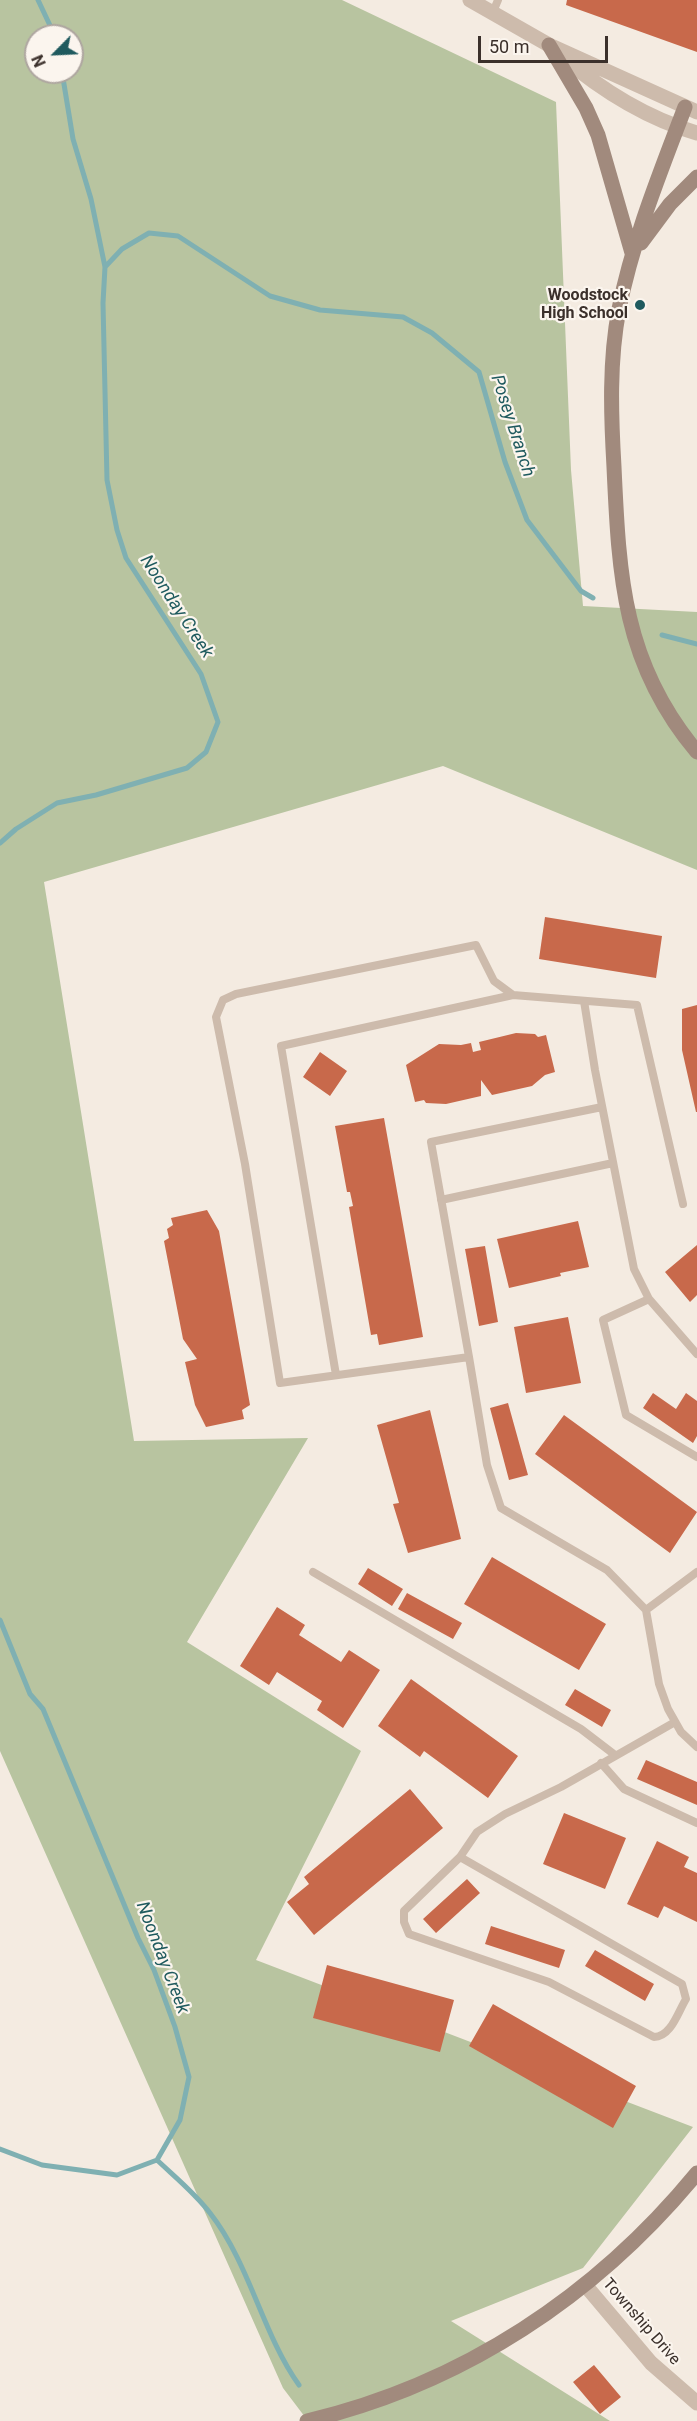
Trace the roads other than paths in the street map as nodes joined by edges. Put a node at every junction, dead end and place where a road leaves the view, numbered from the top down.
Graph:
1 (470, 0) edge
2 (496, 6) edge
3 (549, 45) junction
4 (691, 109) edge
5 (677, 127) junction
6 (697, 133) edge
7 (697, 177) edge
8 (632, 256) junction
9 (697, 752) edge
10 (513, 995) junction
11 (584, 1001) junction
12 (602, 1107) junction
13 (613, 1163) junction
14 (441, 1200) junction
15 (683, 1204) dead end
16 (649, 1299) junction
17 (697, 1354) edge
18 (469, 1357) junction
19 (336, 1375) junction
20 (697, 1458) edge
21 (313, 1572) dead end
22 (697, 1572) edge
23 (646, 1610) junction
24 (675, 1722) junction
25 (697, 1747) edge
26 (615, 1755) junction
27 (601, 1763) junction
28 (697, 1823) edge
29 (460, 1857) junction
30 (697, 2173) edge
31 (586, 2286) junction
32 (697, 2403) edge
33 (307, 2421) edge

1 - 2 street
2 - 3 street
3 - 4 street
3 - 5 street
3 - 8 street
4 - 5 street
5 - 6 street
5 - 8 street
7 - 8 street
8 - 9 street
10 - 11 lane
10 - 19 lane
10 - 19 lane
11 - 12 lane
11 - 15 lane
12 - 13 lane
12 - 14 lane
13 - 14 lane
13 - 16 lane
14 - 18 lane
16 - 17 lane
16 - 20 lane
18 - 19 lane
18 - 23 lane
21 - 26 lane
22 - 23 lane
23 - 24 lane
24 - 25 lane
24 - 26 lane
26 - 27 lane
27 - 28 lane
27 - 29 lane
29 - 29 lane
30 - 31 street
31 - 32 street, Township Drive
31 - 33 street

